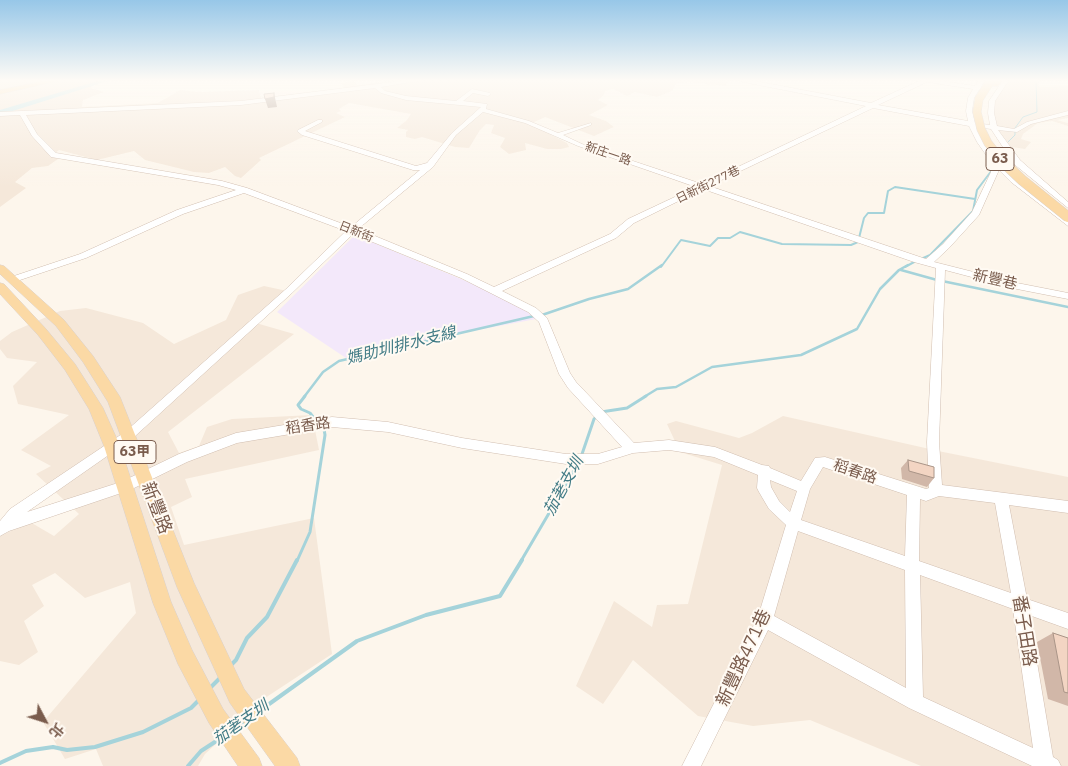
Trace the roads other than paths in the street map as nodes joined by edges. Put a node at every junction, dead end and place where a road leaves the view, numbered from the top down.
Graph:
1 (23, 116) edge
2 (475, 116) edge
3 (504, 116) edge
4 (852, 116) edge
5 (923, 116) edge
6 (971, 116) edge
7 (978, 116) edge
8 (985, 116) edge
9 (992, 116) edge
10 (1055, 116) edge
11 (320, 121) dead end
12 (589, 124) dead end
13 (972, 125) junction
14 (994, 128) junction
15 (558, 135) junction
16 (1004, 144) junction
17 (995, 162) junction
18 (430, 165) junction
19 (703, 187) junction
20 (244, 190) junction
21 (1068, 206) edge
22 (1068, 211) edge
23 (1068, 218) edge
24 (1068, 223) edge
25 (352, 230) junction
26 (922, 261) junction
27 (940, 267) junction
28 (0, 268) edge
29 (14, 279) junction
30 (0, 287) edge
31 (494, 291) junction
32 (1068, 296) edge
33 (129, 435) junction
34 (112, 446) junction
35 (630, 448) junction
36 (764, 470) junction
37 (144, 478) junction
38 (125, 486) junction
39 (804, 488) junction
40 (936, 490) junction
41 (914, 492) junction
42 (1001, 497) junction
43 (1068, 507) edge
44 (793, 523) junction
45 (2, 528) edge
46 (912, 566) junction
47 (1020, 604) junction
48 (765, 620) junction
49 (1068, 621) edge
50 (915, 702) junction
51 (228, 732) joint
52 (1047, 765) edge
53 (252, 766) edge
54 (289, 766) edge
55 (691, 766) edge

1 - 20 street, 日新街
2 - 18 street
3 - 15 street, 新庄一路
4 - 19 street, 日新街277巷
5 - 13 street
6 - 13 street
7 - 23 main road, 63, bridge
8 - 22 main road, 63
9 - 14 street
10 - 14 street
11 - 18 street
12 - 15 street
13 - 14 street
13 - 17 street
14 - 16 street
15 - 19 street, 新庄一路
16 - 17 street
16 - 21 street
17 - 24 street
17 - 26 street
18 - 25 street
19 - 26 street, 新庄一路
19 - 31 street, 日新街277巷
20 - 25 street, 日新街
20 - 29 street
25 - 31 street, 日新街
25 - 33 street
26 - 27 street, 新豐巷
27 - 32 street, 新豐巷
27 - 40 street
28 - 29 main road, 新豐路 / 63甲
29 - 33 main road, 新豐路 / 63甲
30 - 34 main road, 新豐路 / 63甲
31 - 35 street, 日新街
33 - 34 street
33 - 37 main road, 新豐路 / 63甲
34 - 38 main road, 新豐路 / 63甲
34 - 45 street
35 - 36 street
35 - 37 street, 稻香路
36 - 39 street
36 - 44 street
37 - 38 street, 稻香路
37 - 54 main road, 新豐路 / 63甲
38 - 45 street, 稻香路
38 - 51 main road, 新豐路 / 63甲
39 - 41 street, 稻春路
39 - 44 street, 新豐路471巷
40 - 41 street, 稻春路
40 - 42 street, 稻春路
41 - 46 street
42 - 43 street, 稻春路
42 - 47 street, 番子田路
44 - 46 street
44 - 48 street, 新豐路471巷
46 - 47 street
46 - 50 street
47 - 49 street
47 - 52 street, 番子田路
48 - 50 street
48 - 55 street, 新豐路471巷
50 - 52 street
51 - 53 main road, 新豐路 / 63甲

